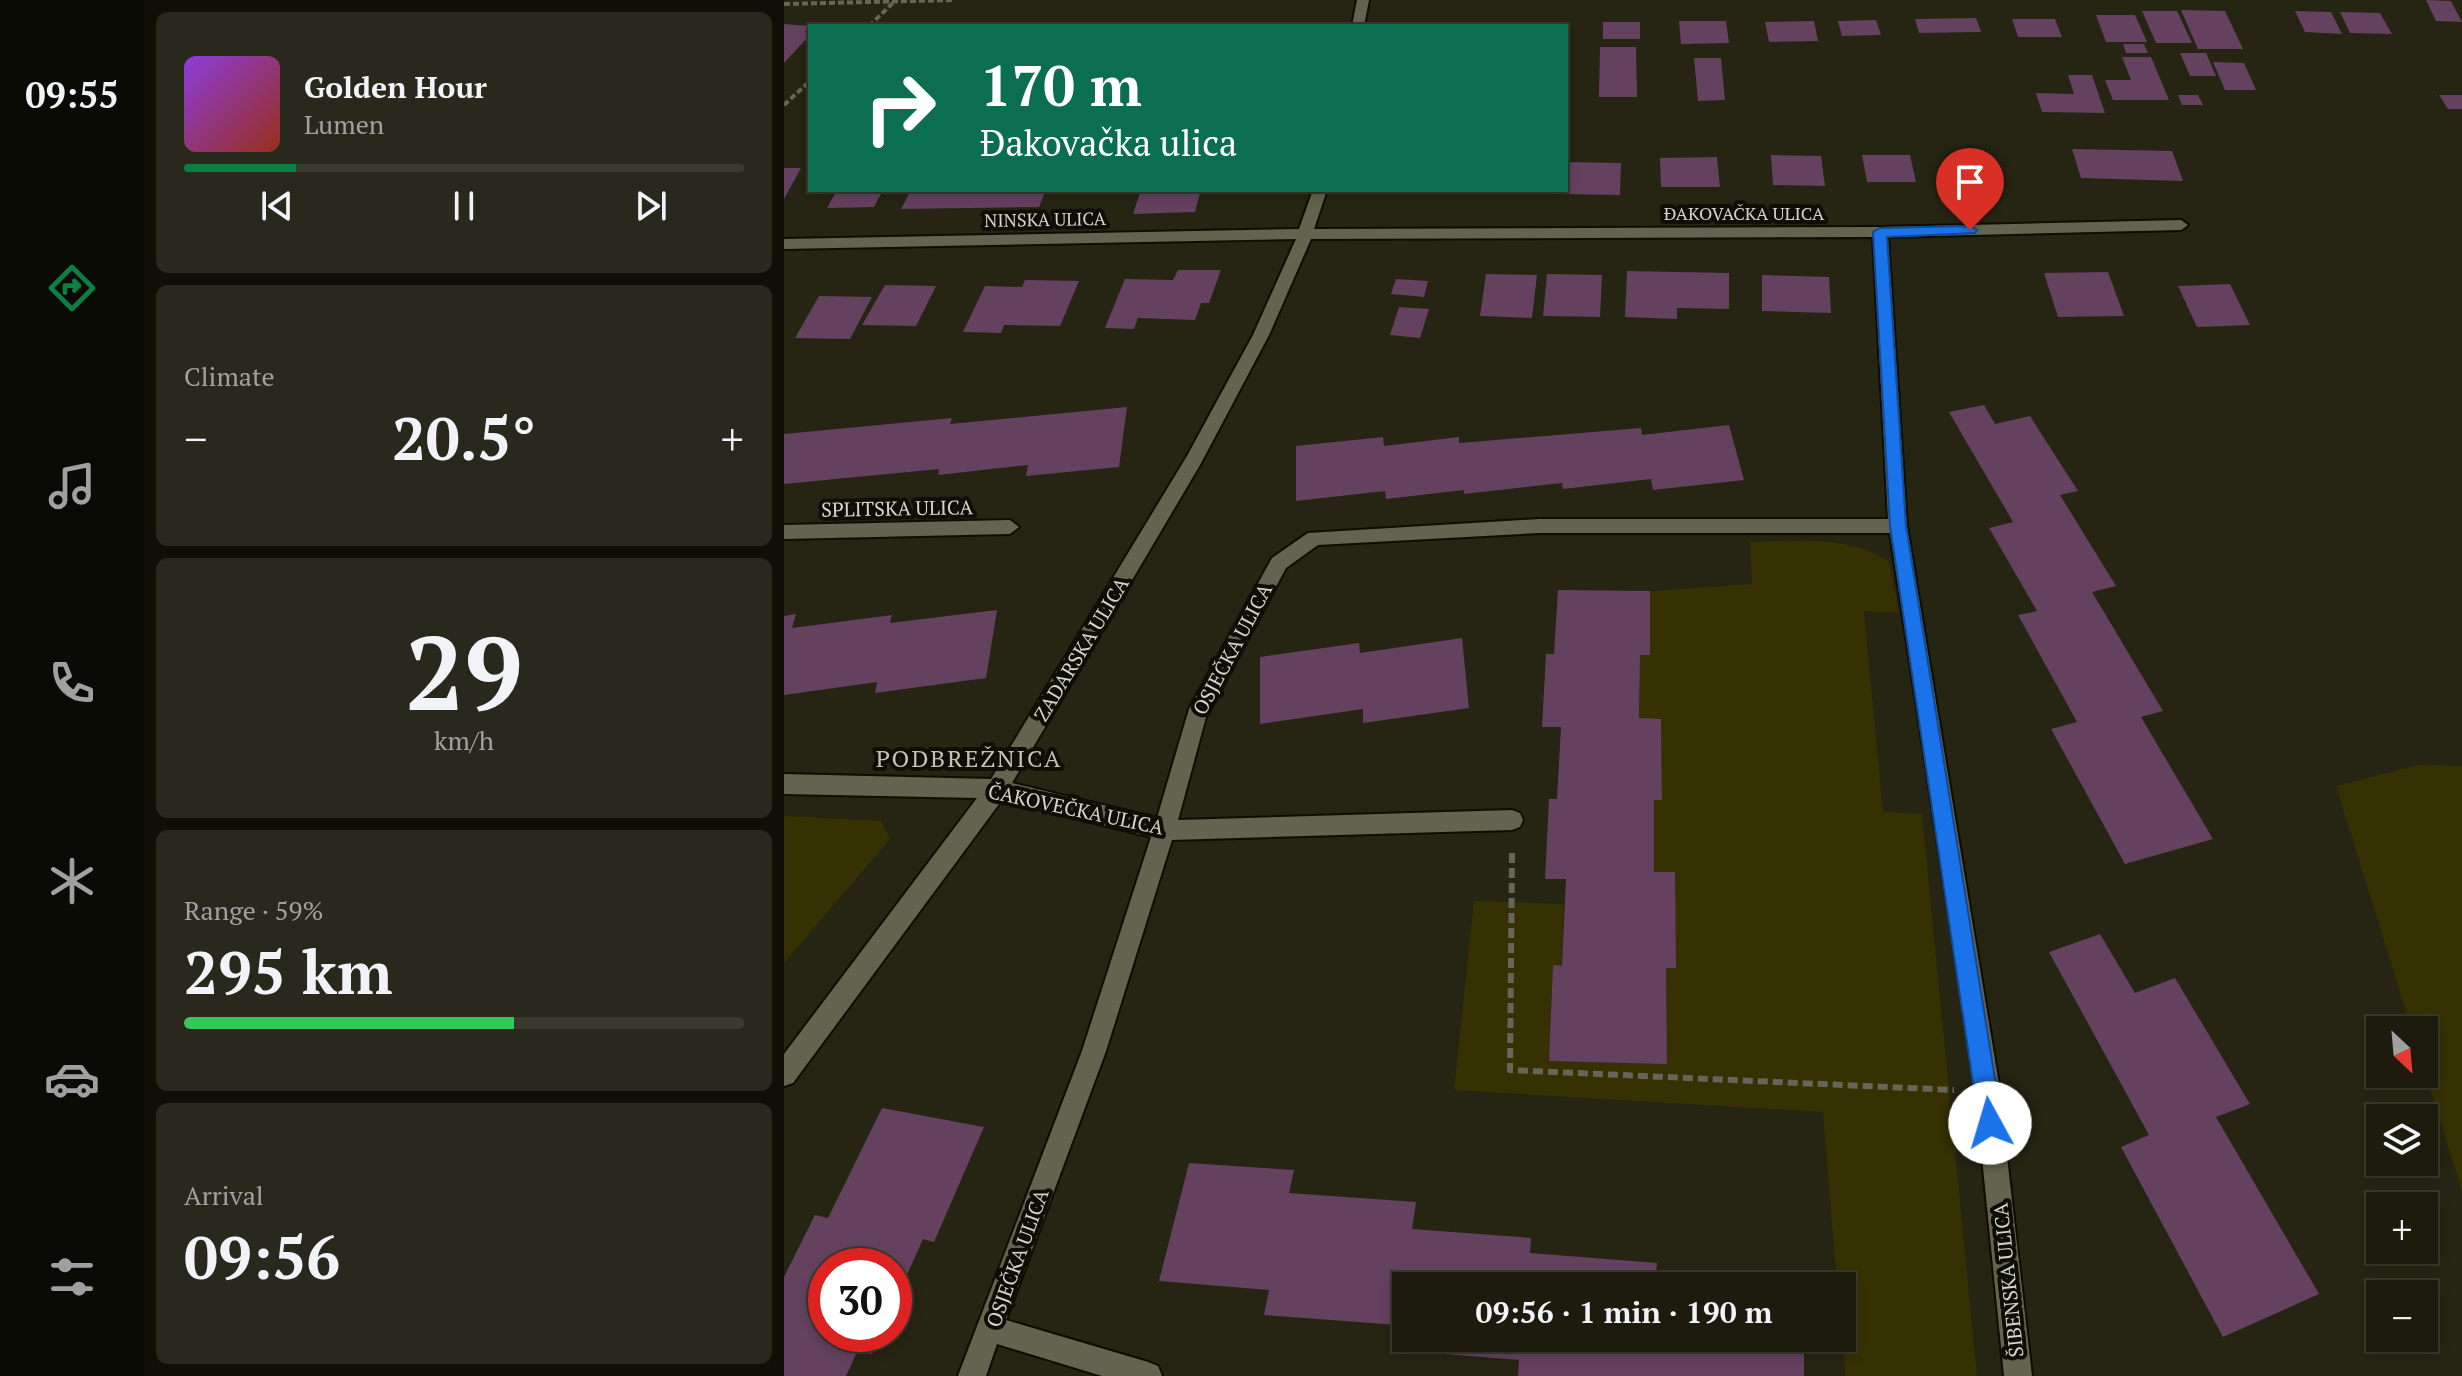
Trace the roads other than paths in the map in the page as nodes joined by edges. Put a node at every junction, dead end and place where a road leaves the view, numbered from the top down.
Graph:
1 (1363, 0) edge
2 (1358, 24) edge
3 (1319, 192) edge
4 (2181, 225) dead end
5 (1880, 232) junction
6 (1307, 234) junction
7 (784, 244) edge
8 (1898, 526) junction
9 (1010, 527) dead end
10 (784, 532) edge
11 (784, 784) edge
12 (997, 789) junction
13 (1512, 820) road end
14 (1164, 830) junction
15 (784, 1074) edge
16 (991, 1329) junction
17 (972, 1376) edge
18 (1148, 1376) edge
19 (2018, 1376) edge

1 - 2 street
3 - 6 street, ZADARSKA ULICA
4 - 5 street, ĐAKOVAČKA ULICA
5 - 6 street, ĐAKOVAČKA ULICA
5 - 8 street, ŠIBENSKA ULICA
6 - 7 street, NINSKA ULICA
6 - 12 street, ZADARSKA ULICA
8 - 14 street, OSJEČKA ULICA
8 - 19 street, ŠIBENSKA ULICA
9 - 10 street, SPLITSKA ULICA
11 - 12 street, ČAKOVEČKA ULICA
12 - 14 street, ČAKOVEČKA ULICA
12 - 15 street, ZADARSKA ULICA
13 - 14 street, ČAKOVEČKA ULICA
14 - 16 street, OSJEČKA ULICA
16 - 17 street, OSJEČKA ULICA
16 - 18 street

